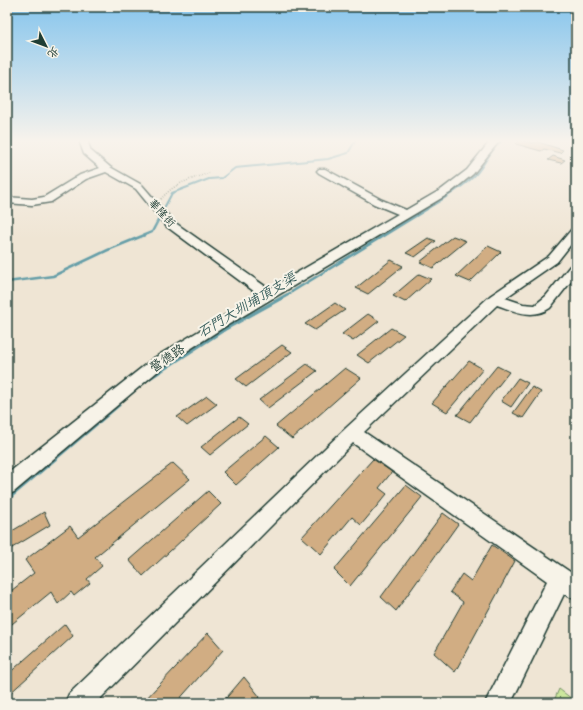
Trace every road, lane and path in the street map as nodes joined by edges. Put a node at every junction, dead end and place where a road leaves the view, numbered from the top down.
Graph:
1 (94, 173) edge
2 (114, 173) edge
3 (209, 173) dead end
4 (326, 173) edge
5 (469, 173) edge
6 (7, 200) edge
7 (161, 210) junction
8 (406, 214) junction
9 (576, 231) edge
10 (574, 269) dead end
11 (269, 296) junction
12 (495, 299) junction
13 (352, 433) junction
14 (7, 486) edge
15 (568, 584) edge
16 (78, 703) edge
17 (498, 703) edge

1 - 6 street
2 - 7 street, 華隆街
3 - 7 path
4 - 8 street
5 - 8 street, 營德路
7 - 11 street, 華隆街
8 - 11 street, 營德路
9 - 12 street
10 - 12 street
11 - 14 street, 營德路
12 - 13 street
13 - 15 street
13 - 16 street
15 - 17 street

